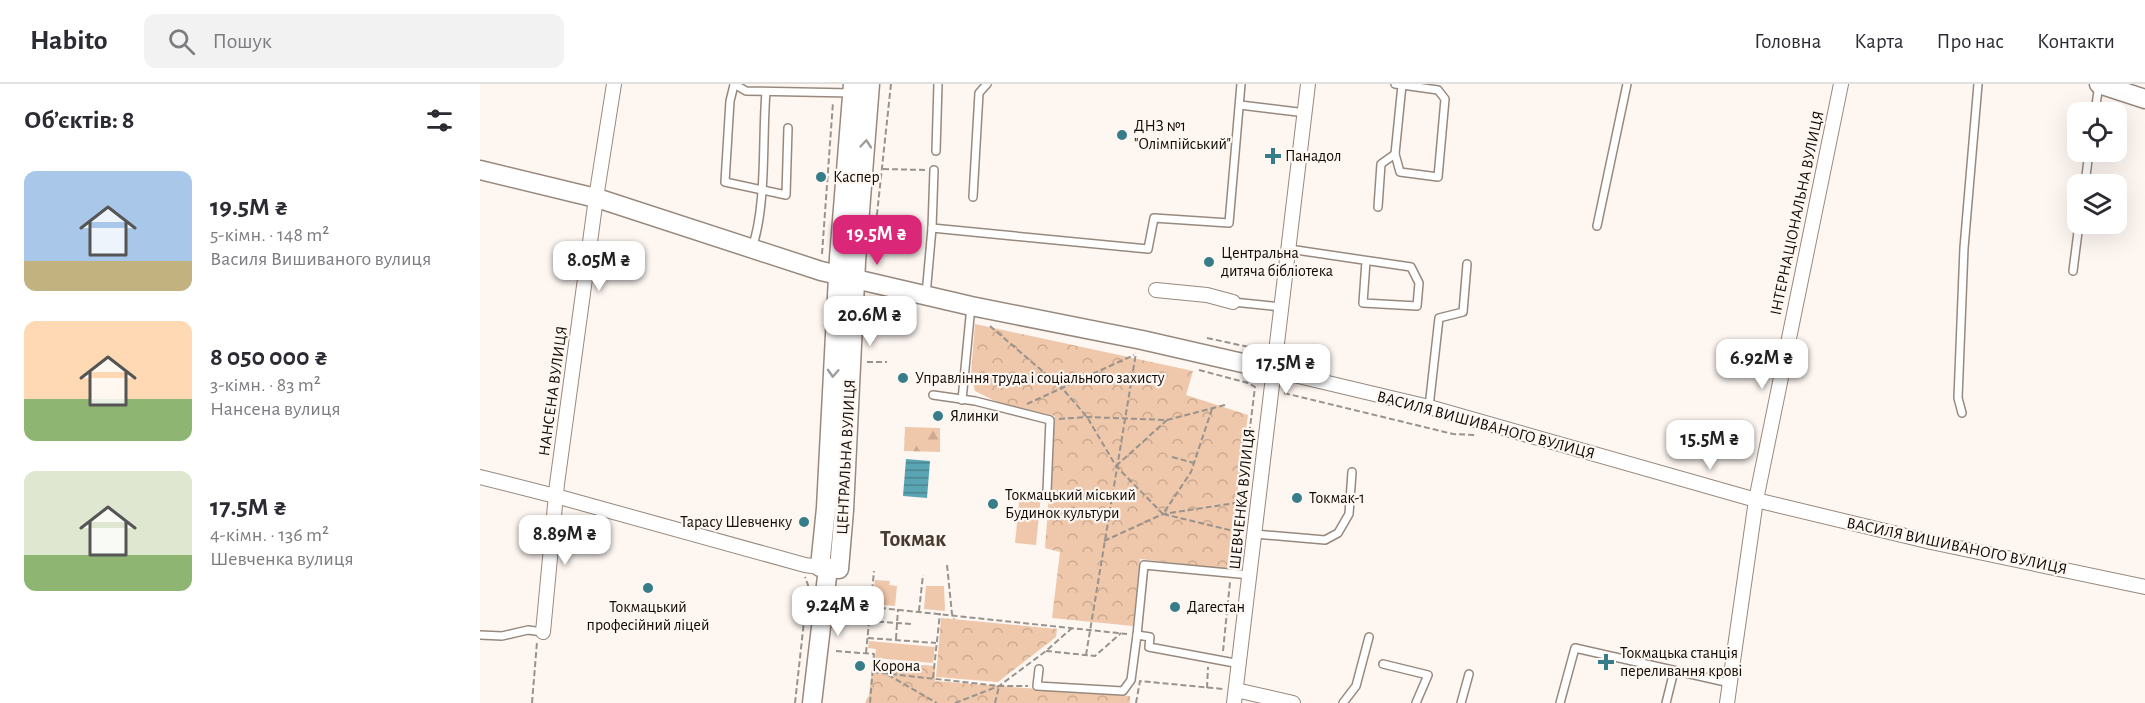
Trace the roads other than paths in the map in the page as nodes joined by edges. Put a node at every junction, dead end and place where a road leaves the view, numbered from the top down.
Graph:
1 (614, 84) edge
2 (870, 84) edge
3 (938, 84) edge
4 (987, 84) edge
5 (1241, 84) edge
6 (1308, 84) edge
7 (1398, 84) edge
8 (1627, 84) edge
9 (1840, 84) edge
10 (1978, 84) edge
11 (2099, 84) edge
12 (734, 85) edge
13 (1421, 86) edge
14 (793, 88) edge
15 (852, 88) edge
16 (766, 92) junction
17 (2145, 99) edge
18 (2096, 102) edge
19 (1240, 105) junction
20 (1306, 113) junction
21 (788, 128) dead end
22 (936, 151) dead end
23 (1395, 154) junction
24 (480, 170) edge
25 (934, 170) road end
26 (761, 190) junction
27 (973, 196) dead end
28 (596, 198) junction
29 (1378, 207) dead end
30 (1597, 226) dead end
31 (932, 228) junction
32 (2078, 234) edge
33 (752, 249) junction
34 (1289, 249) junction
35 (1366, 261) junction
36 (1467, 264) dead end
37 (2073, 271) dead end
38 (847, 277) junction
39 (1156, 290) dead end
40 (926, 295) junction
41 (1233, 302) joint
42 (971, 306) junction
43 (1281, 307) junction
44 (1273, 370) junction
45 (933, 395) dead end
46 (962, 400) junction
47 (1429, 407) junction
48 (1962, 413) dead end
49 (1352, 472) dead end
50 (480, 477) edge
51 (1047, 490) dead end
52 (555, 496) junction
53 (1756, 500) junction
54 (1255, 534) junction
55 (817, 569) junction
56 (1250, 575) junction
57 (2145, 587) edge
58 (541, 632) joint
59 (480, 635) edge
60 (1137, 635) junction
61 (1369, 637) dead end
62 (1240, 664) junction
63 (1383, 664) dead end
64 (1039, 669) dead end
65 (1674, 671) junction
66 (1468, 674) dead end
67 (1730, 683) junction
68 (1235, 697) edge
69 (812, 703) edge
70 (1293, 703) edge
71 (1343, 703) edge
72 (1416, 703) edge
73 (1461, 703) edge
74 (1560, 703) edge
75 (1666, 703) edge
76 (1726, 703) edge

1 - 28 street, НАНСЕНА ВУЛИЦЯ
38 -> 2 street, ЦЕНТРАЛЬНА ВУЛИЦЯ
3 - 22 lane
4 - 27 lane
5 - 19 lane
6 - 20 street, ШЕВЧЕНКА ВУЛИЦЯ
7 - 13 lane
7 - 23 lane
8 - 30 lane
9 - 53 street, ІНТЕРНАЦІОНАЛЬНА ВУЛИЦЯ
10 - 48 lane
11 - 17 street
11 - 18 lane
12 - 16 lane
12 - 26 lane
13 - 23 lane
14 - 15 lane
14 - 16 lane
15 - 38 street, ЦЕНТРАЛЬНА ВУЛИЦЯ
16 - 26 lane
19 - 20 lane
19 - 31 lane
20 - 34 street, ШЕВЧЕНКА ВУЛИЦЯ
21 - 26 lane
23 - 29 lane
24 - 28 street, ВАСИЛЯ ВИШИВАНОГО ВУЛИЦЯ
25 - 31 lane
26 - 33 lane
28 - 33 street, ВАСИЛЯ ВИШИВАНОГО ВУЛИЦЯ
28 - 52 street, НАНСЕНА ВУЛИЦЯ
31 - 40 lane
32 - 37 lane
33 - 38 street, ВАСИЛЯ ВИШИВАНОГО ВУЛИЦЯ
34 - 35 lane
34 - 43 street, ШЕВЧЕНКА ВУЛИЦЯ
35 - 35 lane
36 - 47 lane
38 - 40 street, ВАСИЛЯ ВИШИВАНОГО ВУЛИЦЯ
38 - 55 street, ЦЕНТРАЛЬНА ВУЛИЦЯ
39 - 41 street
40 - 42 street, ВАСИЛЯ ВИШИВАНОГО ВУЛИЦЯ
41 - 43 lane
42 - 44 street, ВАСИЛЯ ВИШИВАНОГО ВУЛИЦЯ
42 - 46 lane
43 - 44 street, ШЕВЧЕНКА ВУЛИЦЯ
44 - 47 street, ВАСИЛЯ ВИШИВАНОГО ВУЛИЦЯ
44 - 54 street, ШЕВЧЕНКА ВУЛИЦЯ
45 - 46 lane
46 - 51 lane
47 - 53 street, ВАСИЛЯ ВИШИВАНОГО ВУЛИЦЯ
49 - 54 lane
50 - 52 street
52 - 55 street
52 - 58 street, НАНСЕНА ВУЛИЦЯ
53 - 57 street, ВАСИЛЯ ВИШИВАНОГО ВУЛИЦЯ
53 - 67 street, ІНТЕРНАЦІОНАЛЬНА ВУЛИЦЯ
54 - 56 street, ШЕВЧЕНКА ВУЛИЦЯ
55 - 69 street, ЦЕНТРАЛЬНА ВУЛИЦЯ
56 - 60 lane
56 - 62 street, ШЕВЧЕНКА ВУЛИЦЯ
58 - 59 lane
60 - 62 lane
60 - 64 lane
61 - 71 lane
62 - 68 street, ШЕВЧЕНКА ВУЛИЦЯ
63 - 72 lane
65 - 67 lane
65 - 74 lane
65 - 75 lane
66 - 73 lane
67 - 76 street, ІНТЕРНАЦІОНАЛЬНА ВУЛИЦЯ
68 - 70 street

